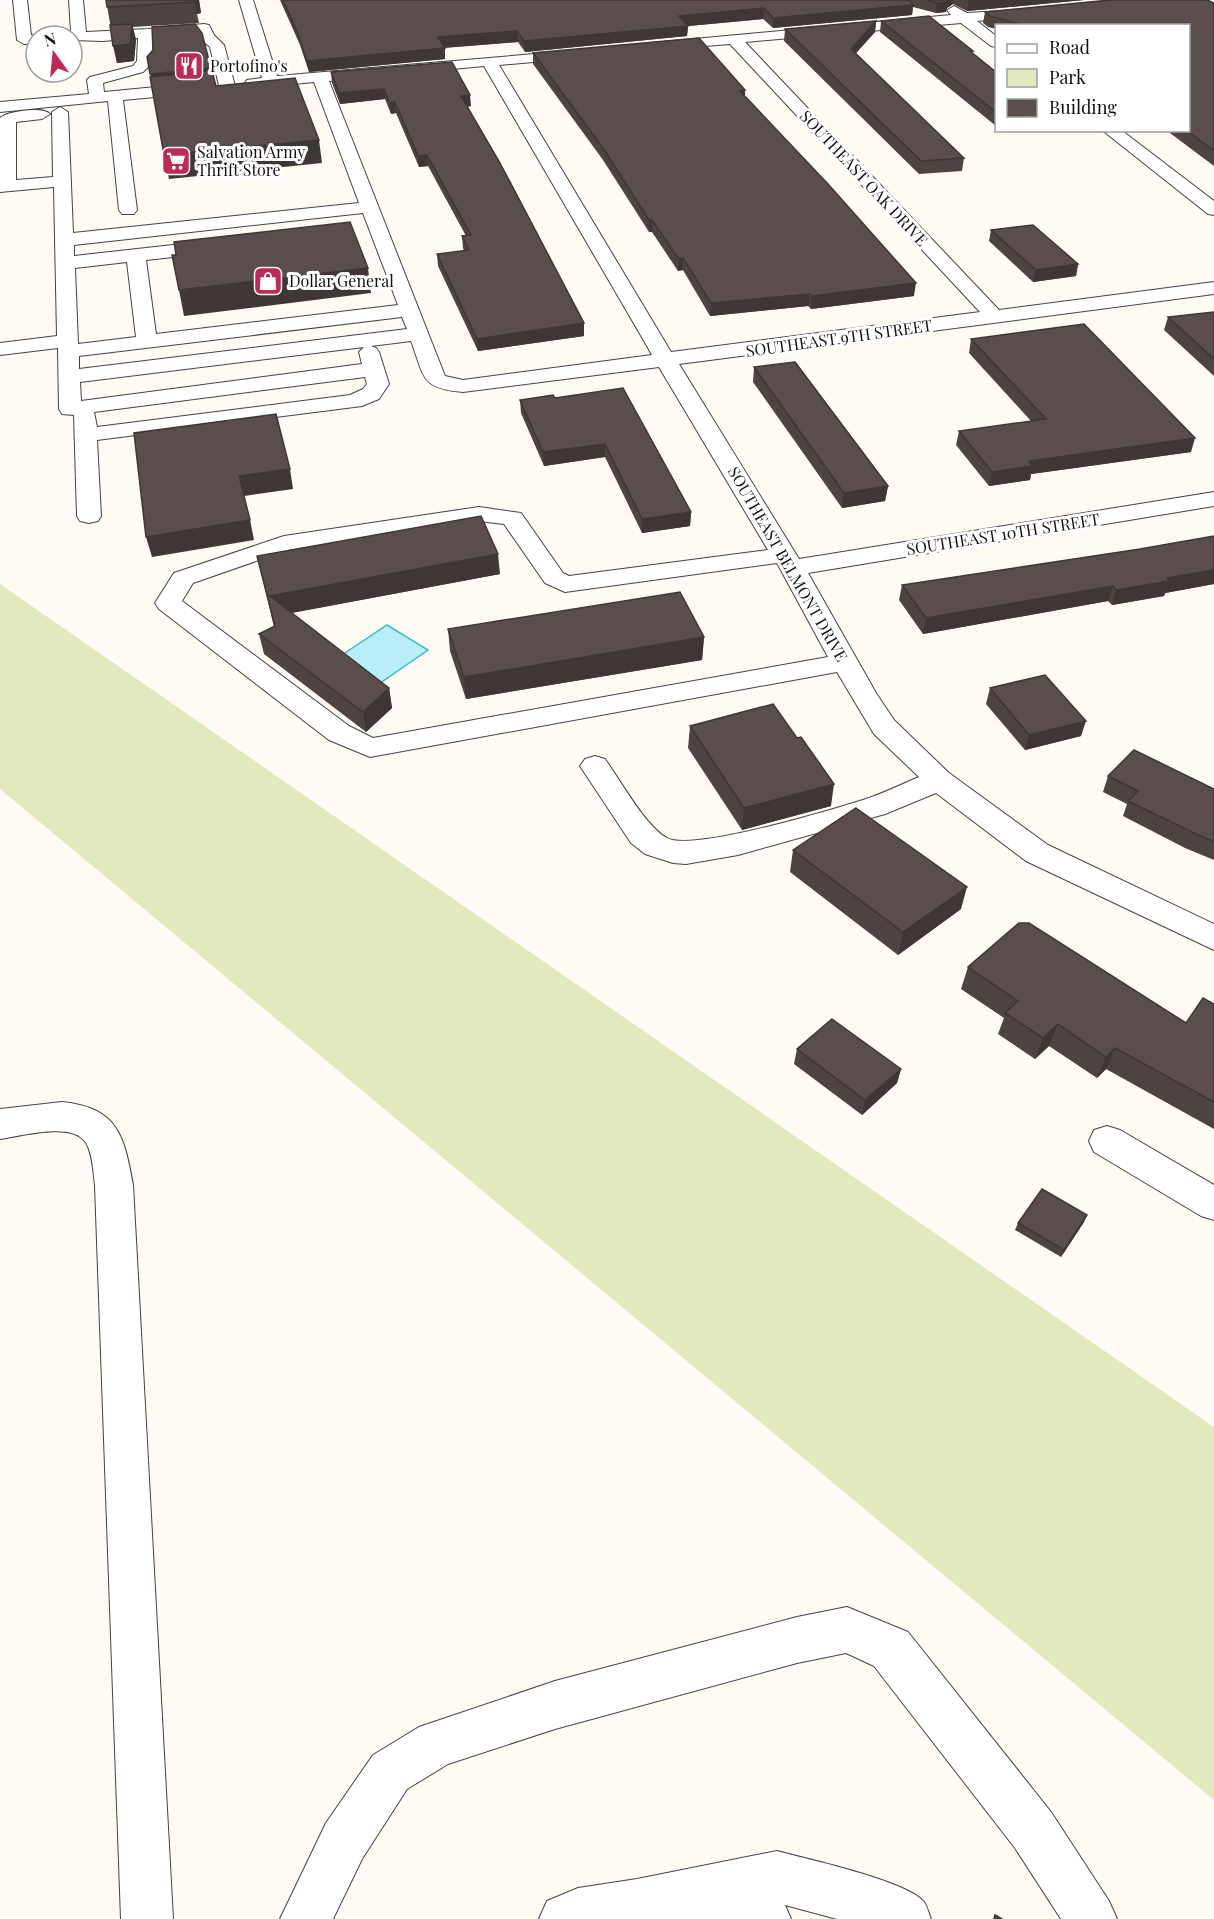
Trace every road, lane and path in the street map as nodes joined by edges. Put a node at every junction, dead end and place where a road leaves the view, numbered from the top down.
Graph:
1 (76, 0) edge
2 (246, 0) edge
3 (941, 0) edge
4 (17, 1) edge
5 (1048, 10) edge
6 (963, 18) junction
7 (76, 24) edge
8 (145, 33) junction
9 (84, 36) edge
10 (734, 39) junction
11 (24, 40) edge
12 (995, 42) edge
13 (640, 47) edge
14 (594, 52) edge
15 (489, 62) junction
16 (320, 77) junction
17 (271, 82) junction
18 (227, 86) junction
19 (97, 98) junction
20 (115, 102) junction
21 (60, 112) junction
22 (4, 113) edge
23 (1113, 132) edge
24 (63, 181) junction
25 (361, 185) junction
26 (4, 187) edge
27 (338, 188) dead end
28 (370, 207) junction
29 (151, 208) dead end
30 (128, 210) junction
31 (1214, 210) edge
32 (106, 212) dead end
33 (85, 214) dead end
34 (63, 217) junction
35 (378, 229) junction
36 (355, 231) edge
37 (64, 240) junction
38 (240, 244) edge
39 (136, 255) junction
40 (65, 263) junction
41 (1214, 288) edge
42 (410, 310) junction
43 (994, 316) junction
44 (419, 334) junction
45 (366, 340) junction
46 (147, 342) junction
47 (68, 346) junction
48 (0, 349) edge
49 (666, 361) junction
50 (375, 369) junction
51 (68, 377) junction
52 (85, 407) junction
53 (86, 435) junction
54 (1214, 499) edge
55 (89, 516) dead end
56 (788, 561) junction
57 (846, 662) junction
58 (595, 766) dead end
59 (939, 780) junction
60 (1214, 938) edge
61 (0, 1124) edge
62 (1107, 1141) dead end
63 (1214, 1204) edge
64 (650, 1912) edge
65 (147, 1919) edge
66 (306, 1919) edge
67 (565, 1919) edge
68 (765, 1919) edge
69 (905, 1919) edge
70 (1091, 1919) edge

1 - 7 street
2 - 17 street
3 - 6 street
4 - 11 street
5 - 6 street
6 - 10 street
6 - 12 street
8 - 9 street
8 - 18 street
8 - 19 street
10 - 13 street
10 - 43 street, SOUTHEAST OAK DRIVE
14 - 15 street
15 - 16 street
15 - 49 street, SOUTHEAST BELMONT DRIVE
16 - 17 street
16 - 25 street
17 - 18 street
18 - 20 street
19 - 20 street
19 - 22 street
20 - 21 street
20 - 30 street
21 - 22 street
21 - 24 street
22 - 26 street
23 - 31 street
24 - 26 street
24 - 34 street
25 - 27 street
25 - 28 street
28 - 35 street
28 - 37 street
29 - 30 street
30 - 32 street
33 - 34 street
34 - 37 street
35 - 36 street
35 - 42 street
37 - 40 street
38 - 39 street
39 - 40 street
39 - 46 street
40 - 47 street
41 - 43 street, SOUTHEAST 9TH STREET
42 - 44 street
42 - 46 street
43 - 49 street, SOUTHEAST 9TH STREET
44 - 45 street
44 - 49 street, SOUTHEAST 9TH STREET
45 - 50 street
45 - 51 street
46 - 47 street
47 - 48 street
47 - 51 street
49 - 56 street, SOUTHEAST BELMONT DRIVE
50 - 52 street
50 - 53 street
51 - 52 street
52 - 53 street
53 - 55 street
54 - 56 street, SOUTHEAST 10TH STREET
56 - 57 street, SOUTHEAST BELMONT DRIVE
56 - 57 street, SOUTHEAST 10TH STREET
57 - 59 street, SOUTHEAST BELMONT DRIVE
58 - 59 street
59 - 60 street, SOUTHEAST BELMONT DRIVE
61 - 65 street
62 - 63 street
64 - 67 street
64 - 68 street
64 - 69 street
66 - 70 street

